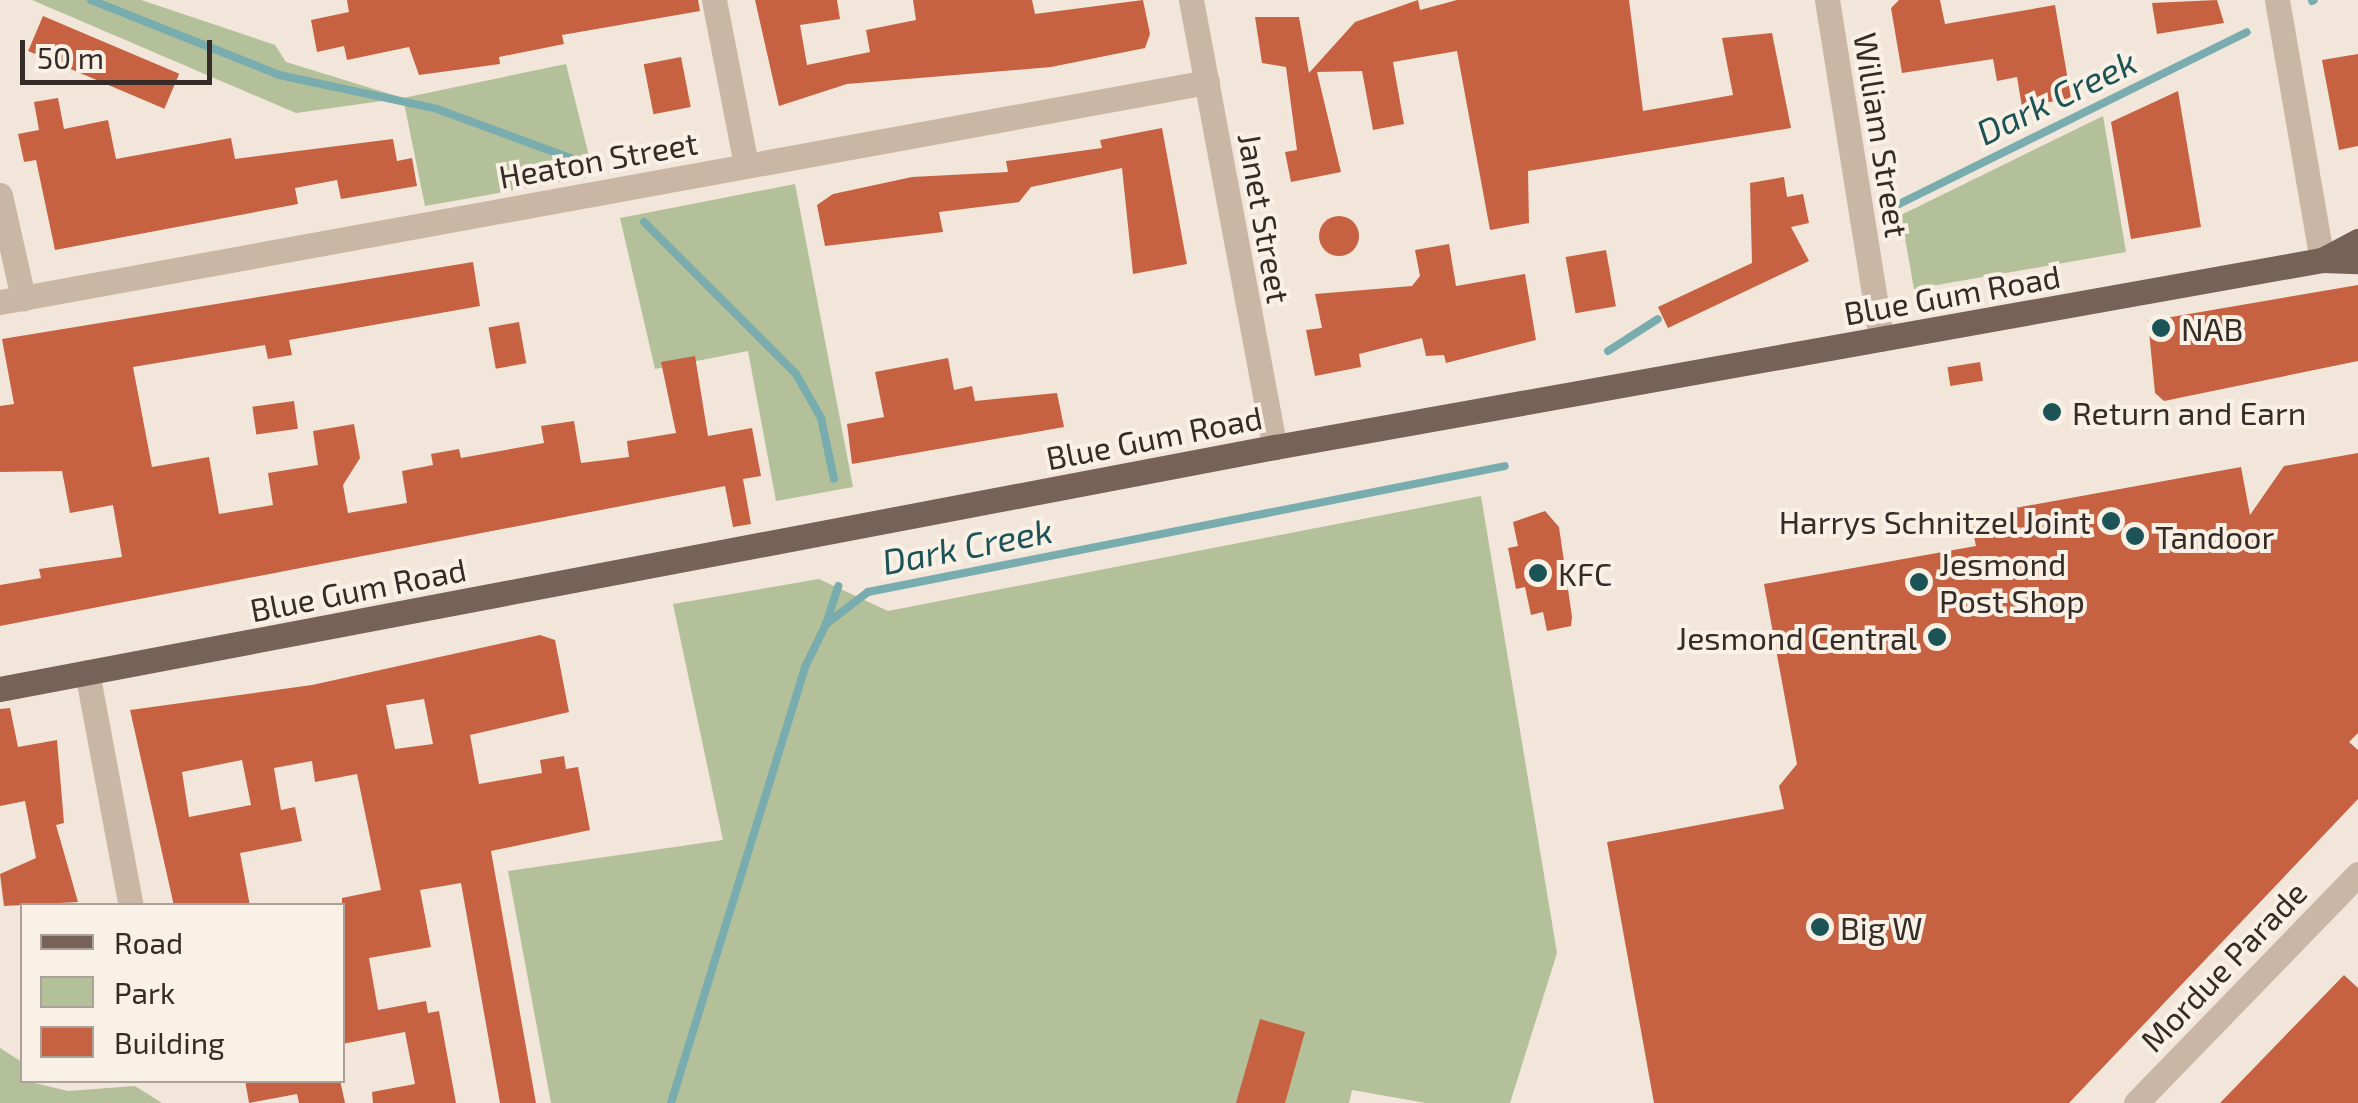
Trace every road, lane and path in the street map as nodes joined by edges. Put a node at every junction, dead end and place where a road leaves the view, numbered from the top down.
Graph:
1 (714, 0) edge
2 (1191, 0) edge
3 (1828, 0) edge
4 (2277, 0) edge
5 (1207, 82) junction
6 (746, 165) junction
7 (0, 195) edge
8 (2358, 240) edge
9 (2322, 260) junction
10 (2358, 261) edge
11 (12, 300) edge
12 (1881, 339) junction
13 (1275, 447) junction
14 (87, 672) junction
15 (0, 689) edge
16 (2358, 874) edge
17 (130, 903) edge
18 (2136, 1103) edge

1 - 6 street
2 - 5 street, Janet Street
3 - 12 street, William Street
4 - 9 street
5 - 6 street, Heaton Street
5 - 13 street, Janet Street
6 - 11 street, Heaton Street
7 - 11 street
8 - 9 main road, Blue Gum Road
9 - 10 main road, Blue Gum Road
9 - 12 main road, Blue Gum Road
12 - 13 main road, Blue Gum Road
13 - 14 main road, Blue Gum Road
14 - 15 main road, Blue Gum Road
14 - 17 street
16 - 18 street, Mordue Parade

